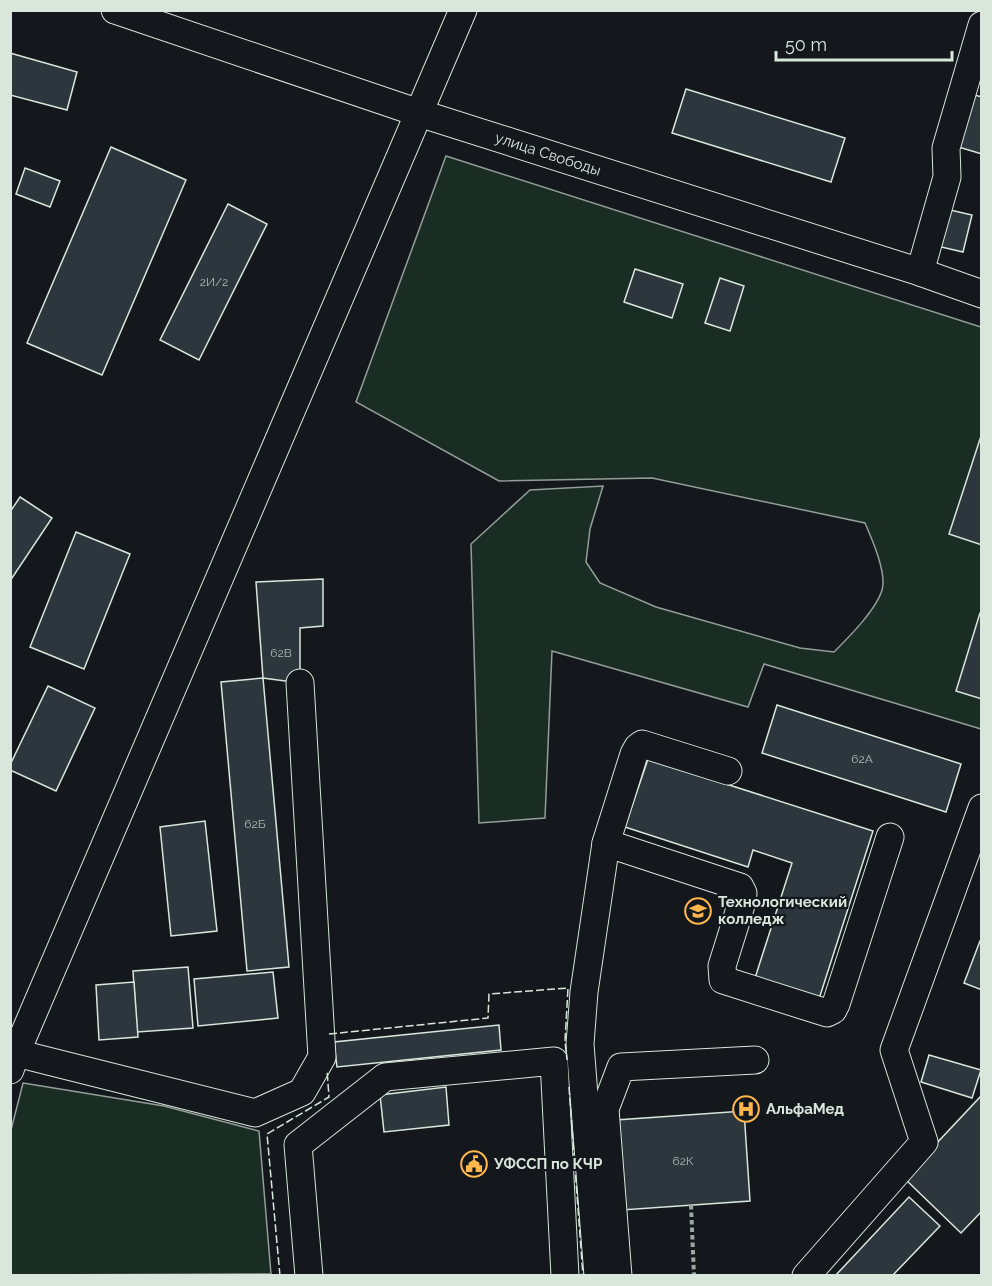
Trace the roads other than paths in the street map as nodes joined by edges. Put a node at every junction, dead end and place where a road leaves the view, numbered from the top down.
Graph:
1 (115, 10) edge
2 (463, 10) edge
3 (981, 25) edge
4 (419, 113) junction
5 (920, 272) junction
6 (981, 294) edge
7 (300, 683) dead end
8 (728, 771) dead end
9 (981, 808) edge
10 (890, 837) dead end
11 (606, 843) junction
12 (755, 1060) dead end
13 (13, 1062) edge
14 (309, 1275) edge
15 (566, 1275) edge
16 (598, 1275) edge
17 (618, 1275) edge
18 (806, 1275) edge

1 - 4 street, улица Свободы
2 - 4 street
3 - 5 street
4 - 5 street, улица Свободы
4 - 13 street
5 - 6 street, улица Свободы
7 - 13 street
8 - 11 street
9 - 18 street
10 - 11 street
11 - 16 street
12 - 17 street
14 - 15 street

